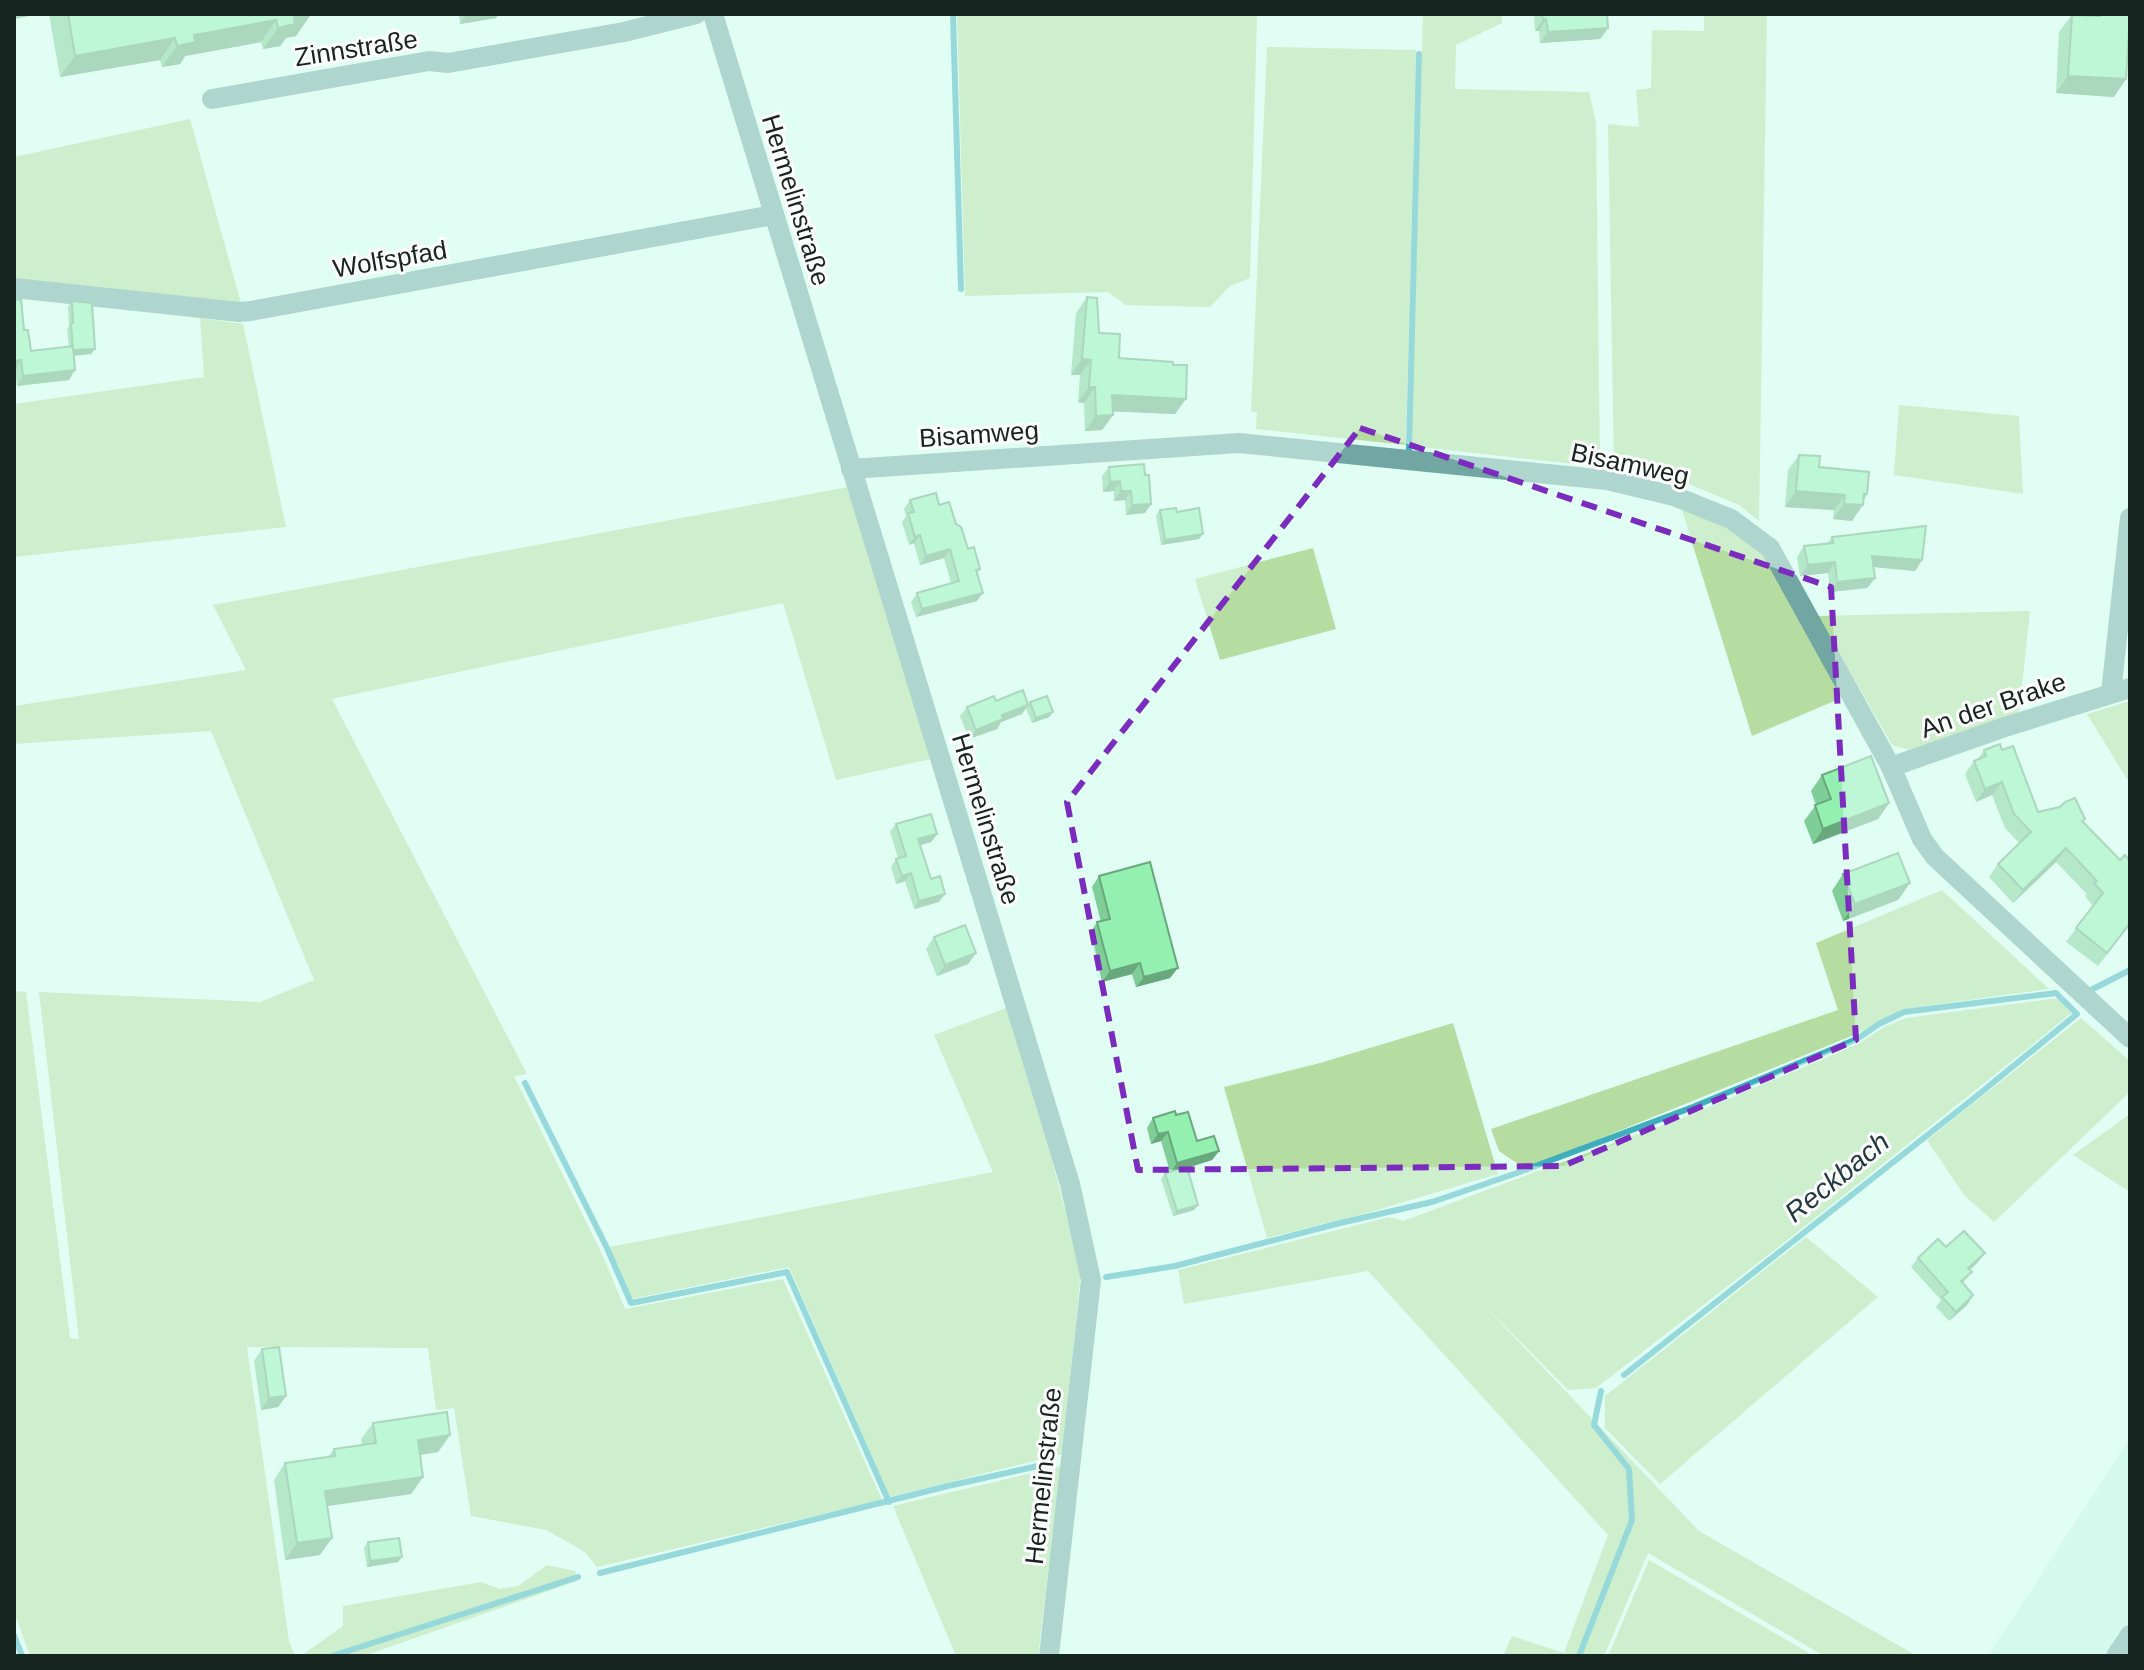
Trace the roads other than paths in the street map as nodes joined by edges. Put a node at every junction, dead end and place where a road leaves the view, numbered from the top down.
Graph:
1 (696, 14) edge
2 (713, 14) edge
3 (622, 23) edge
4 (212, 99) dead end
5 (773, 215) junction
6 (14, 288) edge
7 (851, 469) junction
8 (2130, 518) edge
9 (2121, 690) edge
10 (1891, 767) junction
11 (2130, 1038) edge
12 (2130, 1635) edge
13 (1049, 1656) edge
14 (2116, 1656) edge

1 - 3 street, Zinnstraße
2 - 5 street, Hermelinstraße
3 - 4 street, Zinnstraße
5 - 6 street, Wolfspfad
5 - 7 street, Hermelinstraße
7 - 10 street, Bisamweg
7 - 13 street, Hermelinstraße
8 - 9 street, An der Brake
9 - 10 street, An der Brake
10 - 11 street, Bisamweg
12 - 14 street

